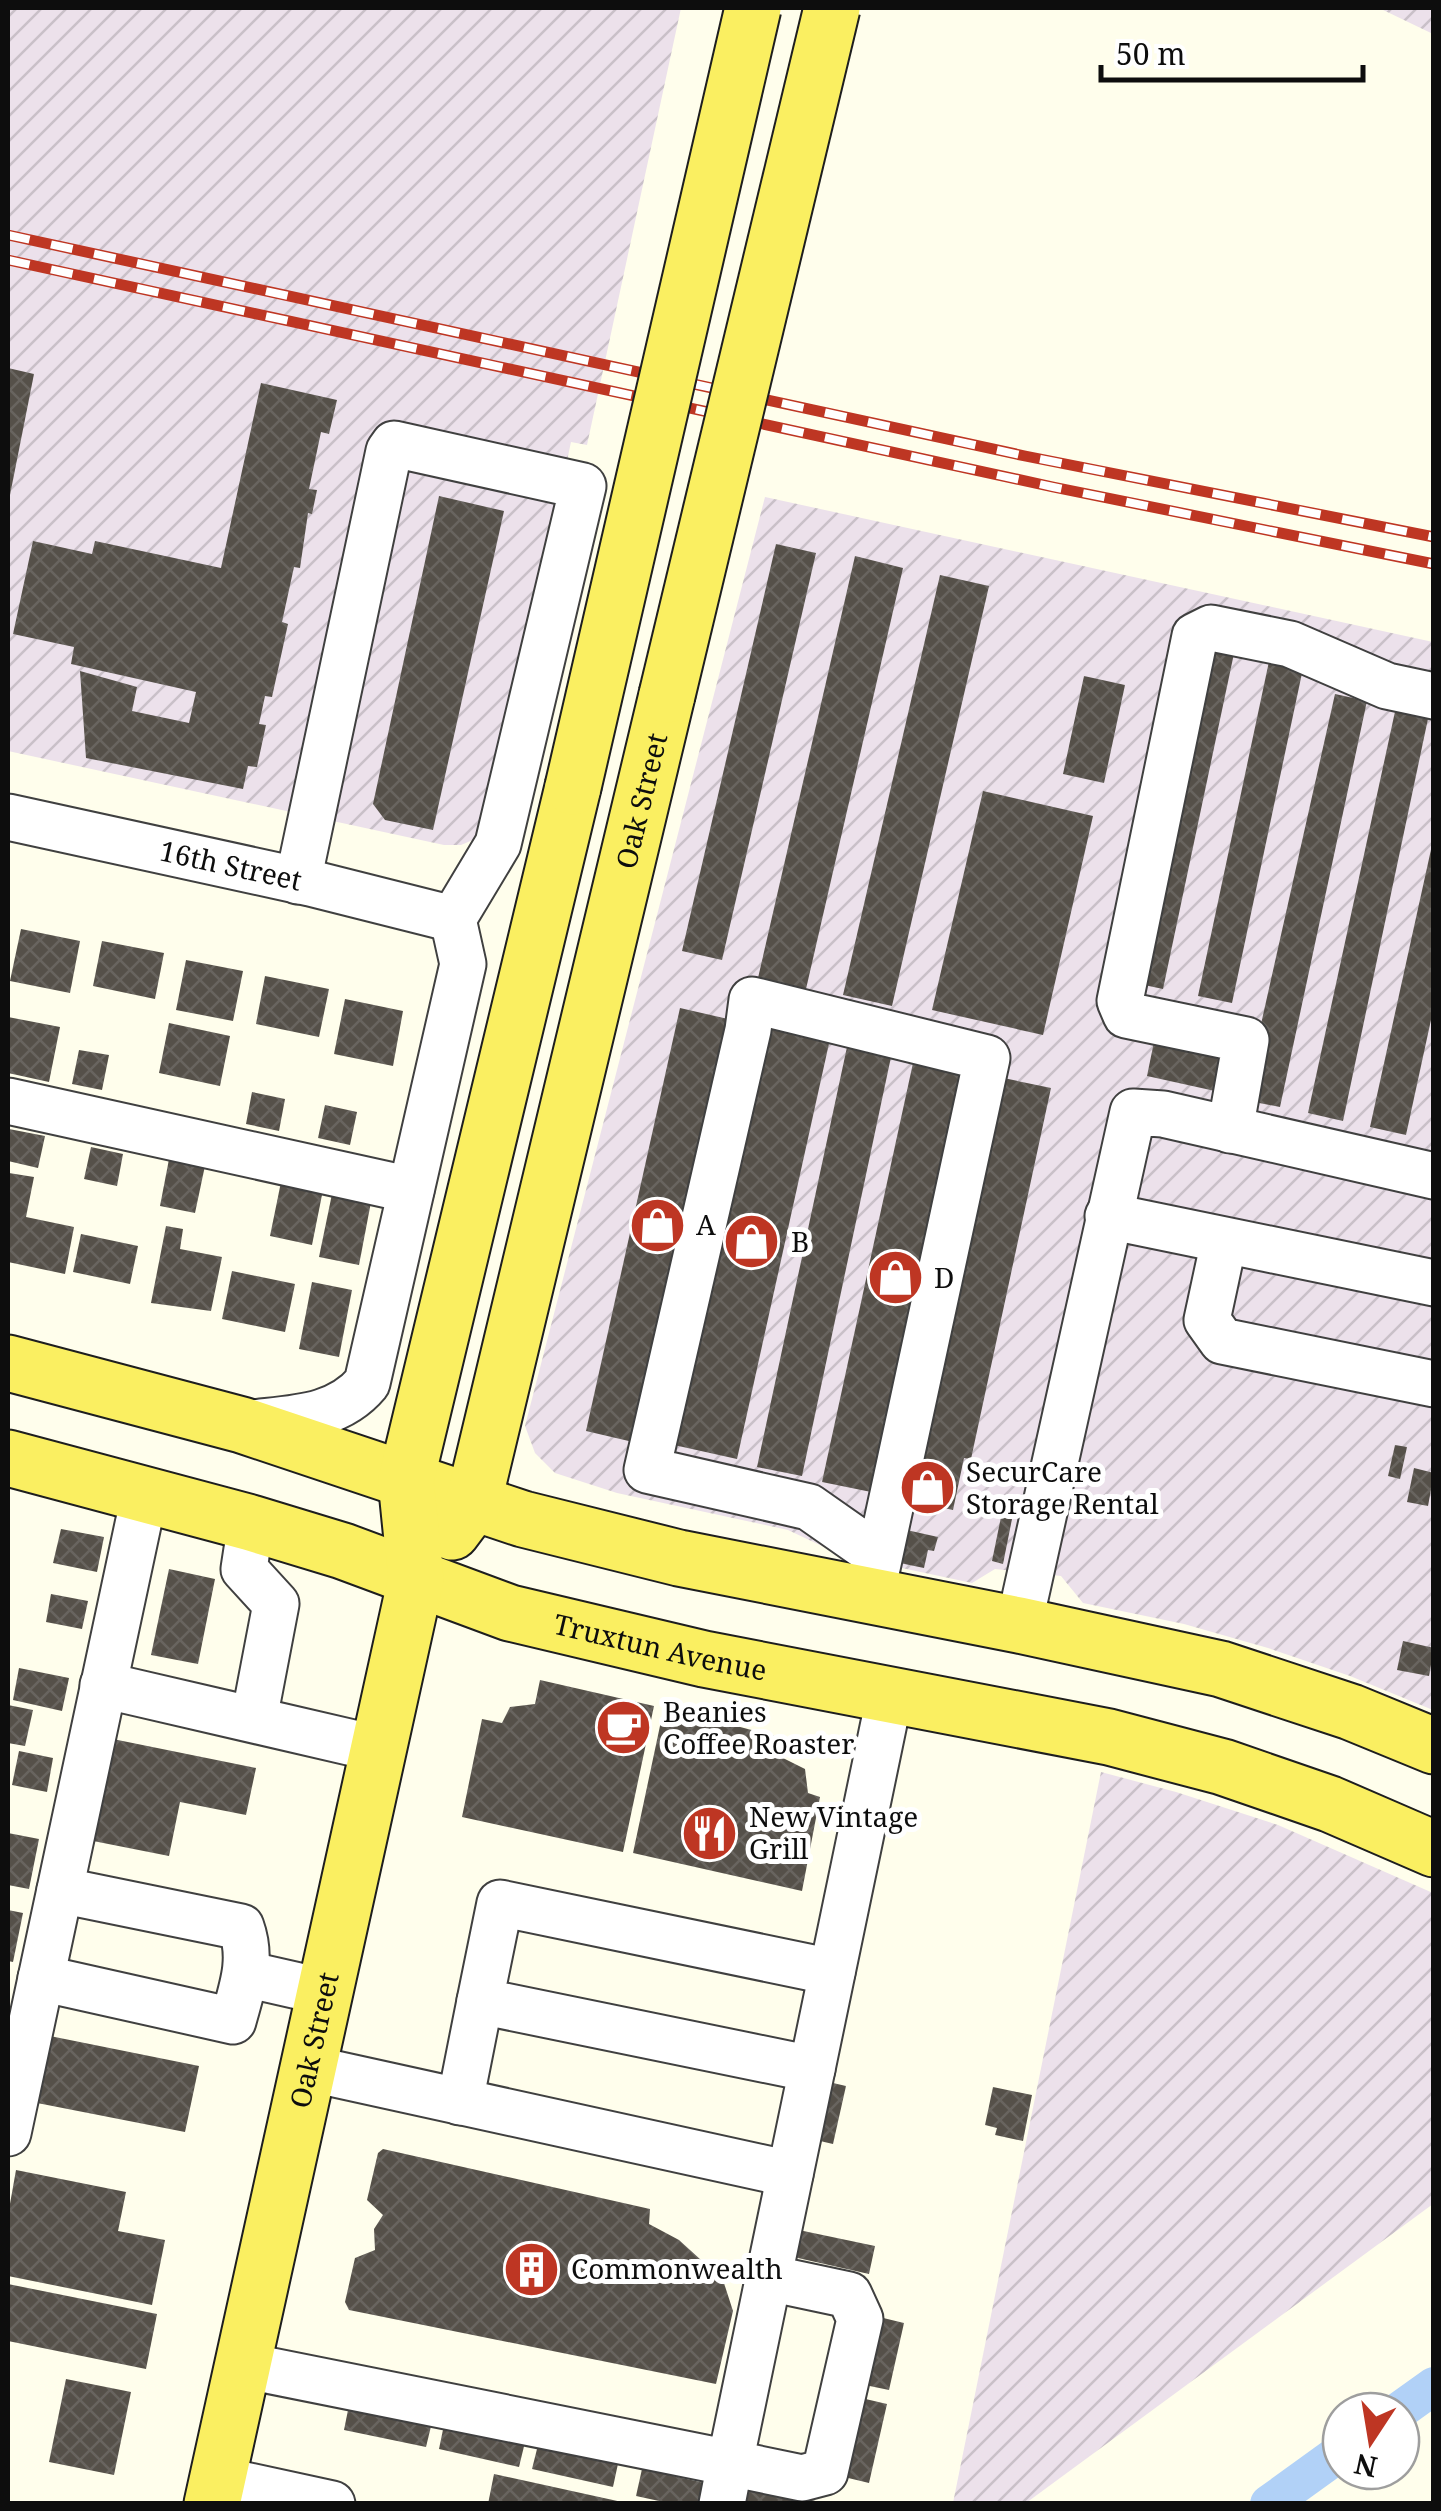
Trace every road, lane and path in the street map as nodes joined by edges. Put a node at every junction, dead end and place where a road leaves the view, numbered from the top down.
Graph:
1 (752, 8) edge
2 (832, 8) edge
3 (1434, 696) edge
4 (8, 818) edge
5 (298, 881) junction
6 (453, 919) junction
7 (8, 1102) edge
8 (1230, 1130) junction
9 (1434, 1176) edge
10 (411, 1190) junction
11 (1108, 1216) junction
12 (1224, 1241) junction
13 (1434, 1284) edge
14 (8, 1363) edge
15 (1434, 1384) edge
16 (242, 1425) junction
17 (8, 1458) edge
18 (406, 1480) junction
19 (144, 1492) junction
20 (473, 1504) junction
21 (251, 1523) junction
22 (876, 1576) junction
23 (416, 1579) junction
24 (1019, 1625) junction
25 (104, 1685) junction
26 (890, 1694) junction
27 (254, 1720) junction
28 (1434, 1746) edge
29 (379, 1749) junction
30 (1223, 1767) junction
31 (1434, 1808) edge
32 (1434, 1848) edge
33 (60, 1890) junction
34 (832, 1972) junction
35 (246, 1974) junction
36 (41, 1978) junction
37 (325, 1992) junction
38 (480, 2001) junction
39 (308, 2068) junction
40 (812, 2069) junction
41 (460, 2102) junction
42 (8, 2134) edge
43 (790, 2174) junction
44 (769, 2278) junction
45 (242, 2366) junction
46 (726, 2483) edge
47 (215, 2491) edge
48 (332, 2504) edge

1 - 18 main road, Oak Street, bridge
2 - 20 main road, Oak Street, bridge
3 - 8 street
4 - 5 street, 16th Street
5 - 6 street, 16th Street
5 - 6 street
6 - 10 street
7 - 10 street
8 - 9 street
8 - 11 street
10 - 16 street
11 - 12 street
11 - 24 street
12 - 13 street
12 - 15 street
14 - 16 main road
16 - 18 main road
17 - 19 main road, Truxtun Avenue
18 - 20 main road
18 - 23 main road, Oak Street
19 - 21 main road, Truxtun Avenue
19 - 25 street
20 - 22 main road
20 - 23 main road, Oak Street
21 - 23 main road, Truxtun Avenue
21 - 27 street
22 - 22 street
22 - 24 main road
23 - 26 main road, Truxtun Avenue
23 - 29 main road, Oak Street
24 - 28 main road
25 - 27 street
25 - 33 street
26 - 30 main road, Truxtun Avenue
26 - 34 street
27 - 29 street
29 - 37 main road, Oak Street
30 - 31 main road
30 - 32 main road, Truxtun Avenue
33 - 35 street
33 - 36 street
34 - 38 street
34 - 40 street
35 - 36 street
35 - 37 street
36 - 42 street
37 - 39 main road, Oak Street
38 - 40 street
38 - 41 street
39 - 41 street
39 - 45 main road, Oak Street
40 - 43 street
41 - 43 street
43 - 44 street
44 - 46 street
44 - 46 street
45 - 46 street
45 - 47 main road, Oak Street
47 - 48 street

